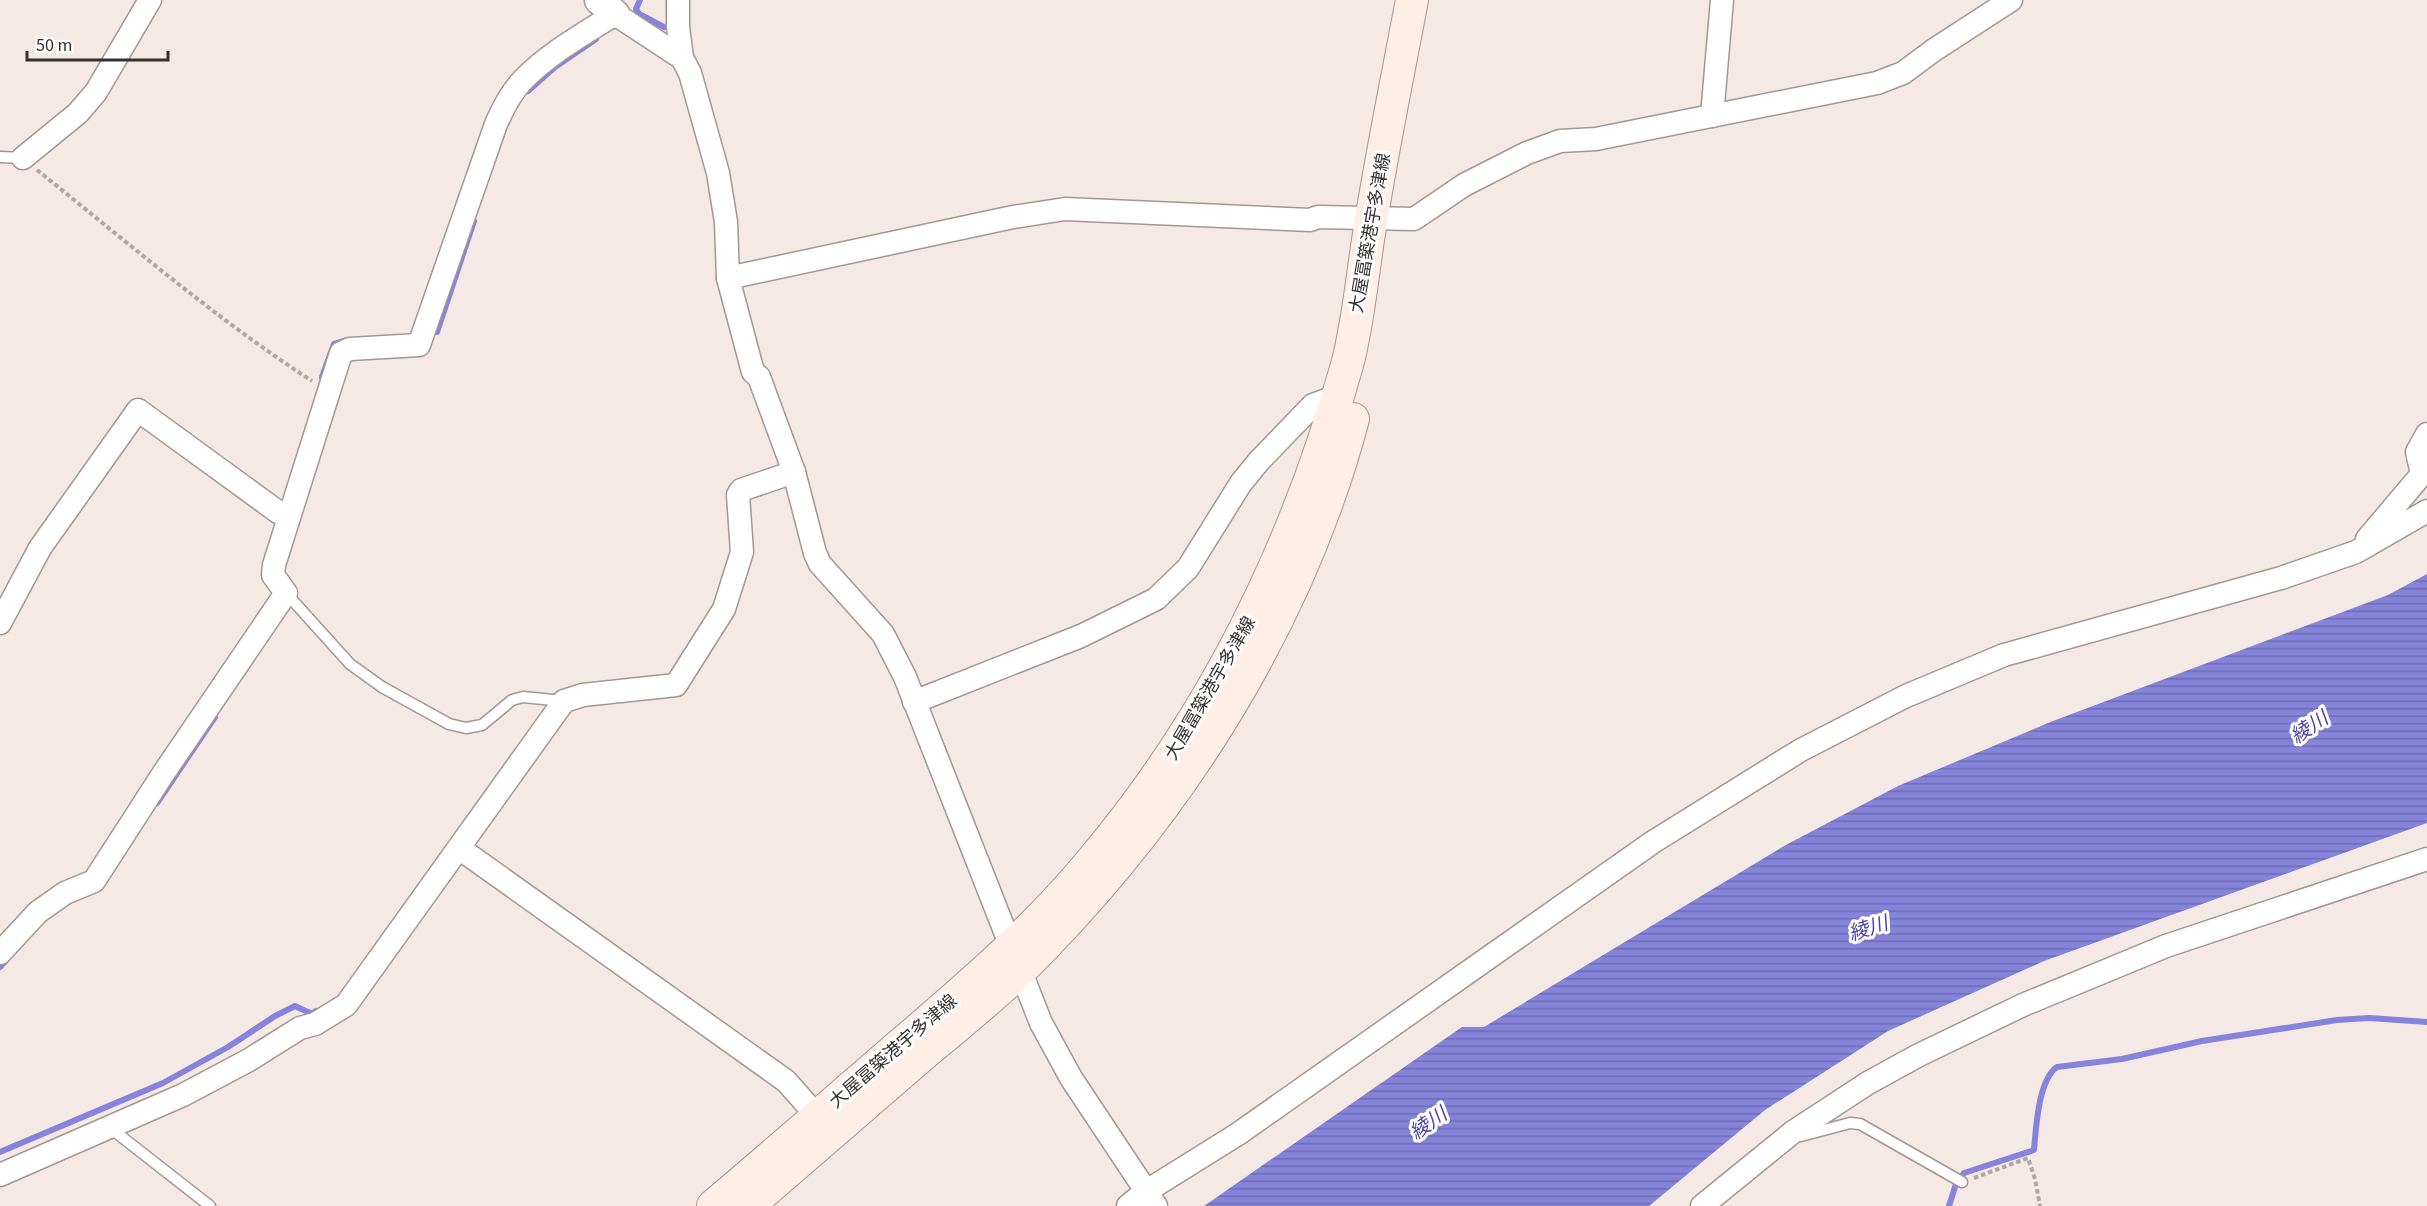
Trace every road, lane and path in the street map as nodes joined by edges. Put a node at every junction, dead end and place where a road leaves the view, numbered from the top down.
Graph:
1 (150, 0) edge
2 (678, 0) edge
3 (1412, 0) edge
4 (1433, 0) edge
5 (1722, 0) edge
6 (2011, 0) edge
7 (607, 7) edge
8 (682, 58) junction
9 (1712, 116) junction
10 (0, 157) edge
11 (23, 158) junction
12 (1381, 219) junction
13 (728, 278) junction
14 (317, 384) dead end
15 (1337, 396) junction
16 (2427, 434) edge
17 (794, 472) junction
18 (2427, 511) edge
19 (283, 514) junction
20 (2356, 552) junction
21 (286, 593) junction
22 (0, 623) edge
23 (564, 701) junction
24 (914, 702) junction
25 (459, 848) junction
26 (2427, 860) edge
27 (0, 953) edge
28 (1015, 959) junction
29 (818, 1116) junction
30 (109, 1127) junction
31 (1793, 1132) junction
32 (0, 1175) edge
33 (1959, 1180) joint
34 (1146, 1202) edge
35 (210, 1206) edge
36 (713, 1206) edge
37 (748, 1206) edge
38 (1702, 1206) edge
39 (2040, 1206) edge

1 - 11 street
2 - 8 street
3 - 12 main road, 大屋冨築港宇多津線
4 - 12 main road, 大屋冨築港宇多津線
5 - 9 street
6 - 9 street
7 - 8 street
7 - 19 street
8 - 13 street
9 - 12 street
10 - 11 lane
11 - 14 path
12 - 13 street
12 - 15 main road, 大屋冨築港宇多津線
12 - 28 main road, 大屋冨築港宇多津線
13 - 17 street
15 - 24 street
15 - 28 main road, 大屋冨築港宇多津線
16 - 20 street
17 - 23 street
17 - 24 street
18 - 20 street
19 - 21 street
19 - 22 street
20 - 34 street
21 - 23 lane
21 - 27 street
23 - 25 street
24 - 28 street
25 - 29 street
25 - 30 street
26 - 31 street
28 - 29 main road, 大屋冨築港宇多津線
28 - 34 street
28 - 37 main road, 大屋冨築港宇多津線
29 - 36 main road, 大屋冨築港宇多津線
30 - 32 street
30 - 35 lane
31 - 33 lane
31 - 38 street
33 - 39 path

